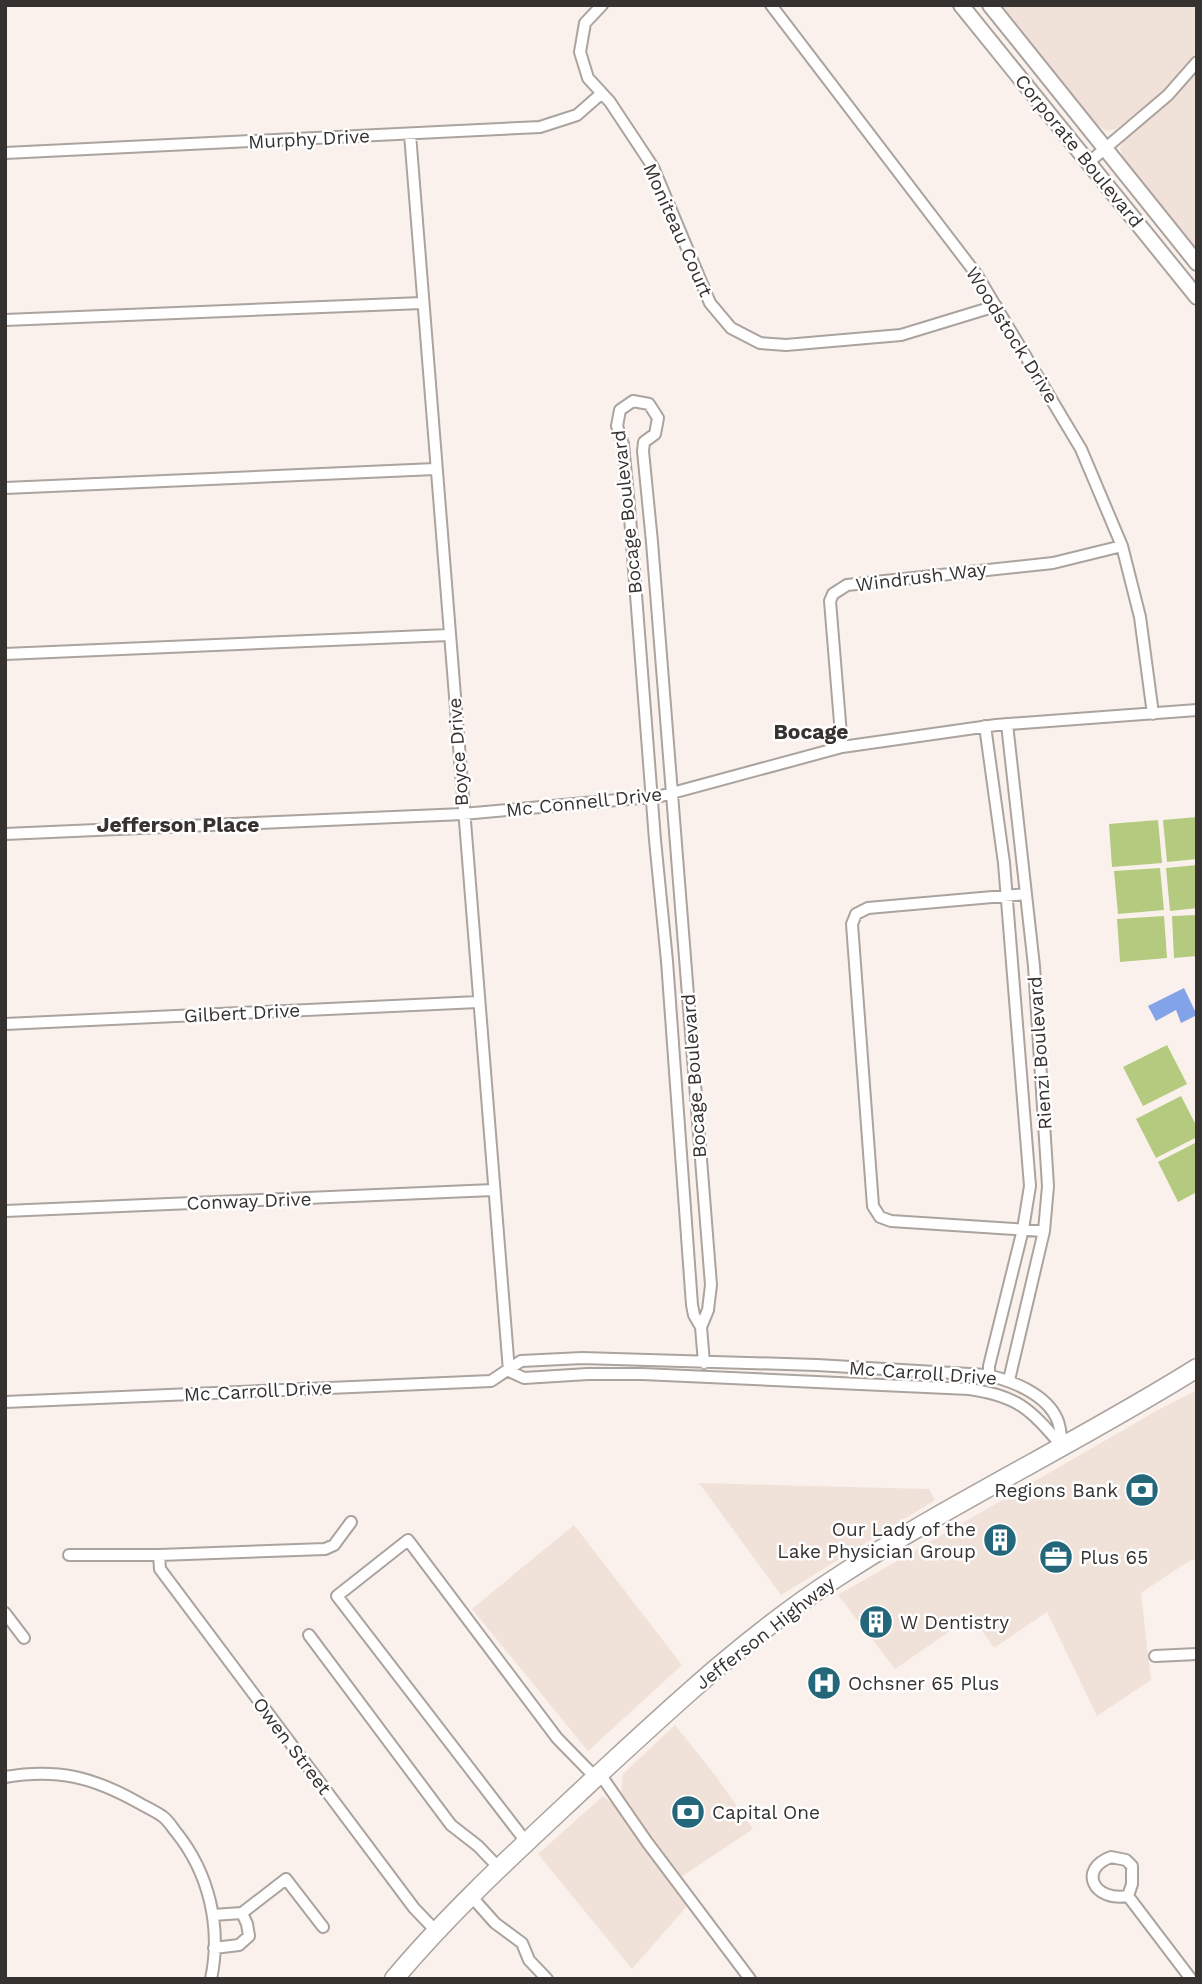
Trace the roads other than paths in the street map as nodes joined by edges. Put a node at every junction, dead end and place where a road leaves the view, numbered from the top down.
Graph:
1 (602, 5) edge
2 (771, 5) edge
3 (961, 5) edge
4 (990, 5) edge
5 (1197, 62) edge
6 (602, 93) junction
7 (410, 134) junction
8 (1104, 148) junction
9 (5, 153) edge
10 (1088, 163) junction
11 (1197, 263) edge
12 (1197, 297) edge
13 (422, 303) junction
14 (996, 306) junction
15 (5, 320) edge
16 (435, 469) junction
17 (5, 488) edge
18 (1122, 546) junction
19 (449, 635) junction
20 (5, 654) edge
21 (1197, 710) edge
22 (1153, 713) junction
23 (1007, 724) junction
24 (985, 726) junction
25 (842, 747) junction
26 (671, 793) junction
27 (652, 796) junction
28 (463, 814) junction
29 (5, 834) edge
30 (1026, 894) junction
31 (1007, 895) junction
32 (478, 1002) junction
33 (5, 1024) edge
34 (493, 1190) junction
35 (5, 1211) edge
36 (1023, 1228) junction
37 (1044, 1231) junction
38 (701, 1327) junction
39 (704, 1363) junction
40 (1197, 1368) edge
41 (509, 1371) junction
42 (989, 1376) junction
43 (1009, 1380) junction
44 (5, 1402) edge
45 (1062, 1447) junction
46 (351, 1522) dead end
47 (68, 1555) dead end
48 (159, 1555) junction
49 (5, 1613) edge
50 (309, 1635) dead end
51 (24, 1638) dead end
52 (1197, 1654) edge
53 (1155, 1656) dead end
54 (598, 1776) junction
55 (5, 1777) edge
56 (527, 1843) junction
57 (500, 1869) junction
58 (471, 1896) junction
59 (1128, 1896) dead end
60 (242, 1913) junction
61 (213, 1915) junction
62 (323, 1927) dead end
63 (436, 1931) junction
64 (214, 1948) junction
65 (398, 1977) edge
66 (211, 1979) edge
67 (547, 1979) edge
68 (750, 1979) edge
69 (1191, 1979) edge

1 - 6 street, Moniteau Court
2 - 14 street, Woodstock Drive
3 - 10 street, Corporate Boulevard
4 - 8 street, Corporate Boulevard
5 - 8 street
6 - 7 street, Murphy Drive
6 - 14 street, Moniteau Court
7 - 9 street, Murphy Drive
7 - 13 street, Boyce Drive
8 - 10 street
8 - 11 street, Corporate Boulevard
10 - 12 street, Corporate Boulevard
13 - 15 street
13 - 16 street, Boyce Drive
14 - 18 street, Woodstock Drive
16 - 17 street
16 - 19 street, Boyce Drive
18 - 22 street, Woodstock Drive
18 - 25 street, Windrush Way
19 - 20 street
19 - 28 street, Boyce Drive
21 - 22 street, Mc Connell Drive
22 - 23 street, Mc Connell Drive
23 - 24 street, Mc Connell Drive
23 - 30 street, Rienzi Boulevard
24 - 25 street, Mc Connell Drive
24 - 31 street, Rienzi Boulevard
25 - 26 street, Mc Connell Drive
26 - 27 street, Mc Connell Drive
26 - 27 street, Bocage Boulevard
26 - 38 street, Bocage Boulevard
27 - 28 street, Mc Connell Drive
27 - 38 street, Bocage Boulevard
28 - 29 street, Mc Connell Drive
28 - 32 street, Boyce Drive
30 - 31 street
30 - 37 street, Rienzi Boulevard
31 - 36 street, Rienzi Boulevard
31 - 36 street
32 - 33 street, Gilbert Drive
32 - 34 street, Boyce Drive
34 - 35 street, Conway Drive
34 - 41 street, Boyce Drive
36 - 37 street
36 - 42 street, Rienzi Boulevard
37 - 43 street, Rienzi Boulevard
38 - 39 street, Bocage Boulevard
39 - 41 street, Mc Carroll Drive
39 - 42 street, Mc Carroll Drive
40 - 45 main road, Jefferson Highway
41 - 44 street, Mc Carroll Drive
41 - 45 street, Mc Carroll Drive
42 - 43 street, Mc Carroll Drive
43 - 45 street, Mc Carroll Drive
45 - 54 main road, Jefferson Highway
46 - 48 street
47 - 48 street
48 - 63 street, Owen Street
49 - 51 street
50 - 57 street
52 - 53 street
54 - 56 main road, Jefferson Highway
54 - 56 street
54 - 68 street
55 - 61 street
56 - 57 main road, Jefferson Highway
57 - 58 main road, Jefferson Highway
58 - 63 main road, Jefferson Highway
58 - 67 street
59 - 69 street
60 - 61 street
60 - 62 street
60 - 64 street
61 - 64 street
63 - 65 main road, Jefferson Highway
64 - 66 street

